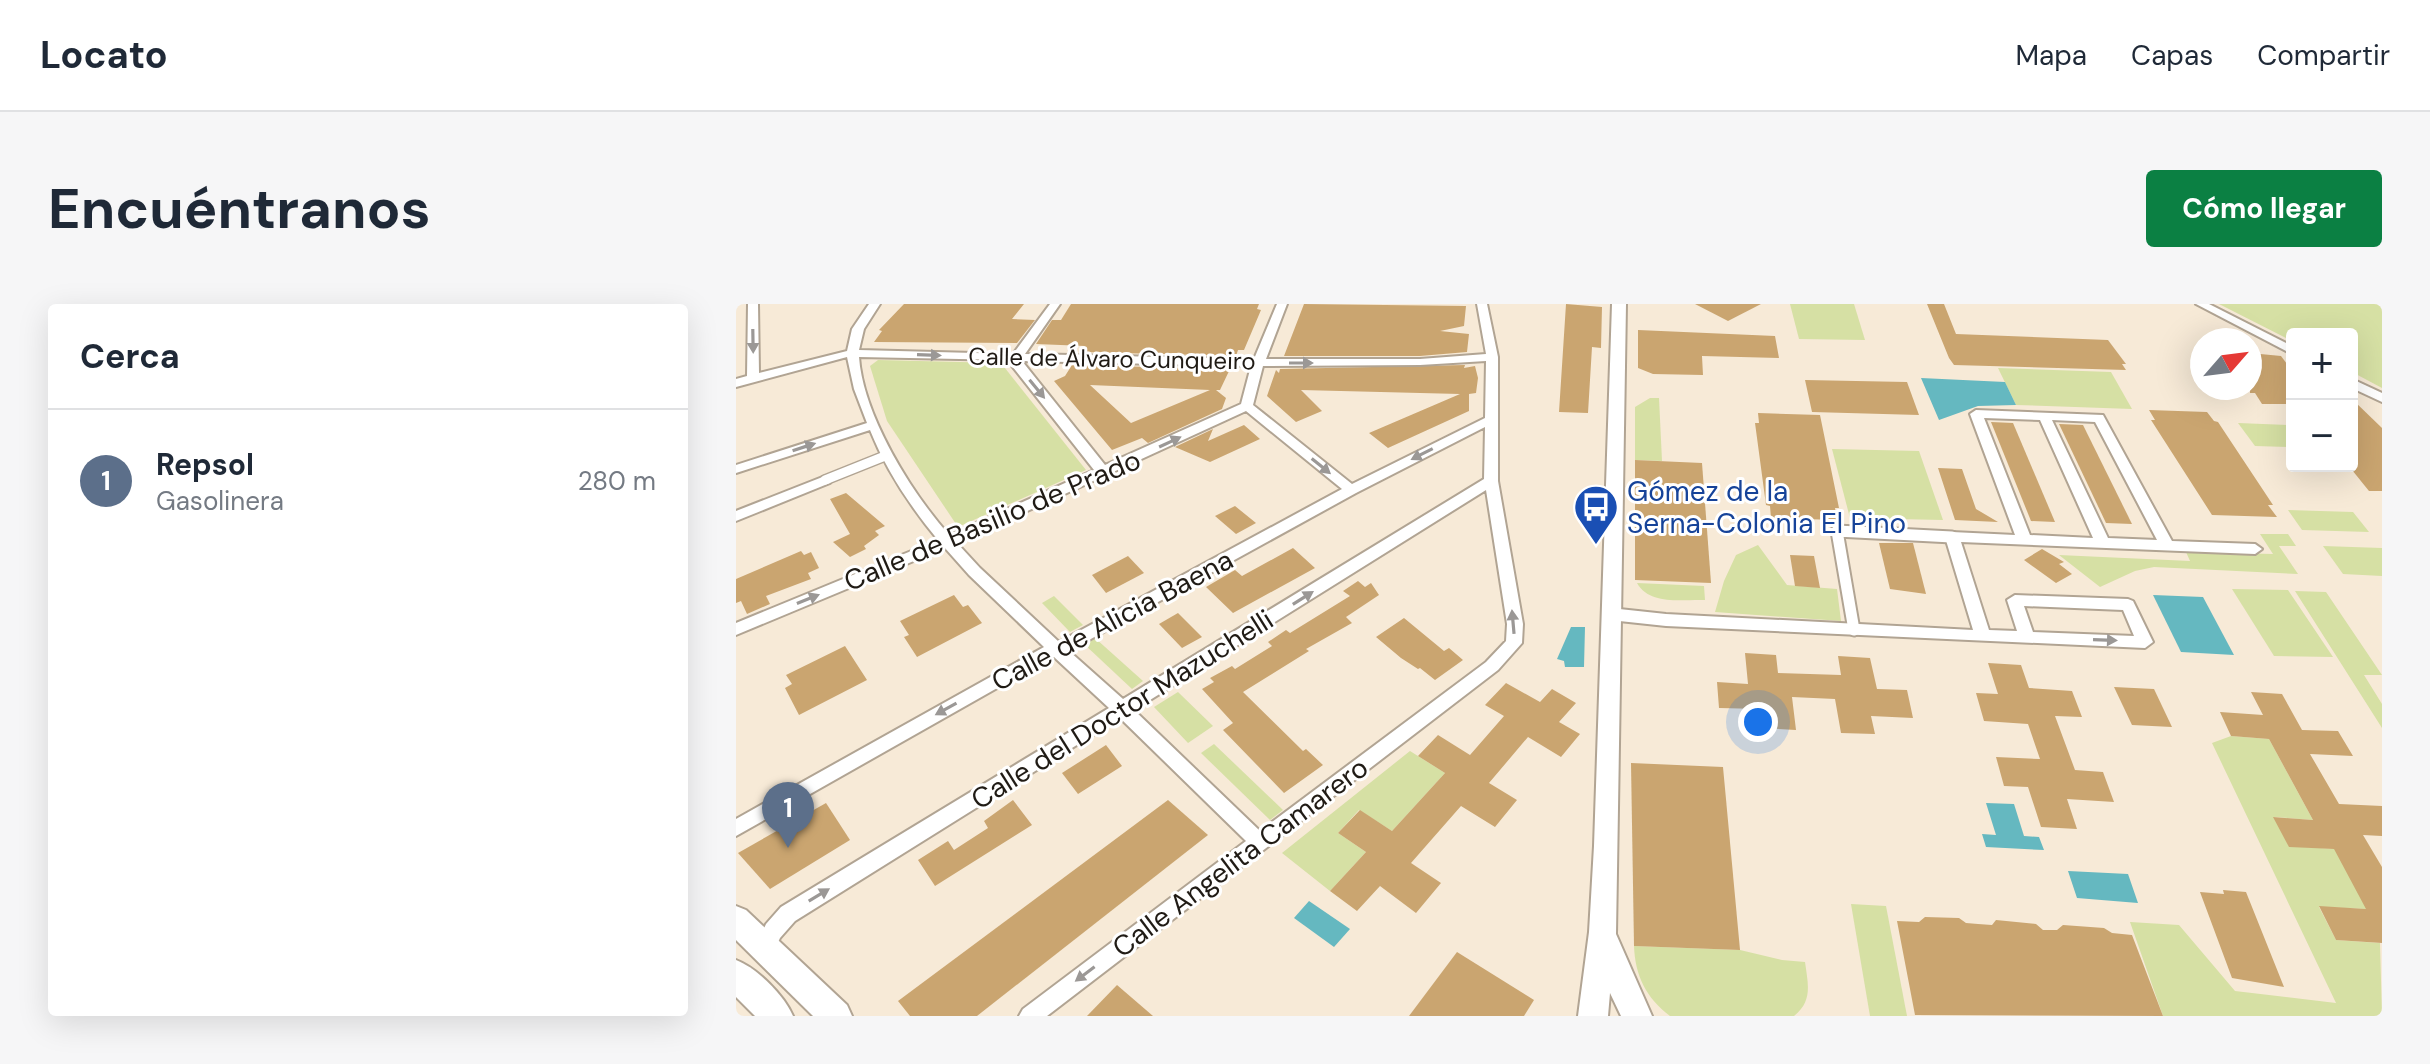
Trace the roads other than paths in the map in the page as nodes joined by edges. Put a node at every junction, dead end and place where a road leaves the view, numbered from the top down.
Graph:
1 (753, 304) edge
2 (875, 304) edge
3 (1055, 304) edge
4 (1282, 304) edge
5 (1482, 304) edge
6 (1619, 304) edge
7 (2201, 304) edge
8 (2286, 348) edge
9 (851, 353) junction
10 (1492, 357) junction
11 (1016, 358) junction
12 (1258, 363) junction
13 (753, 378) junction
14 (736, 383) edge
15 (2358, 386) edge
16 (2382, 398) edge
17 (1247, 406) junction
18 (2044, 416) junction
19 (1492, 419) junction
20 (872, 425) junction
21 (885, 456) junction
22 (736, 469) edge
23 (1104, 473) junction
24 (825, 480) joint
25 (1491, 481) junction
26 (1351, 490) junction
27 (736, 516) edge
28 (1952, 537) junction
29 (2024, 539) junction
30 (946, 542) junction
31 (2103, 543) junction
32 (2167, 545) junction
33 (2255, 549) dead end
34 (1610, 614) junction
35 (736, 629) edge
36 (1854, 630) junction
37 (1983, 636) junction
38 (2027, 638) junction
39 (1057, 650) junction
40 (1122, 709) junction
41 (736, 828) edge
42 (1259, 842) junction
43 (736, 920) edge
44 (1604, 937) junction
45 (765, 948) junction
46 (736, 975) edge
47 (777, 1016) edge
48 (836, 1016) edge
49 (1030, 1016) edge
50 (1593, 1016) edge
51 (1637, 1016) edge

1 -> 13 street
2 - 9 street
3 - 11 street
4 - 12 street
5 - 10 street
6 - 34 street
7 - 8 street
9 -> 11 street, Calle de Álvaro Cunqueiro
9 - 13 street, Calle de Álvaro Cunqueiro
9 - 20 street
12 -> 10 street, Calle de Álvaro Cunqueiro
10 - 19 street
11 - 12 street, Calle de Álvaro Cunqueiro
11 -> 23 street
12 - 17 street
13 - 14 street, Calle de Álvaro Cunqueiro
15 - 16 street
23 -> 17 street, Calle de Basilio de Prado
17 -> 26 street
18 - 29 street
18 - 31 street
18 - 32 street
19 - 25 street
19 -> 26 street, Calle de Alicia Baena
20 - 21 street
22 -> 20 street
21 - 24 street
21 - 30 street
23 - 30 street, Calle de Basilio de Prado
24 - 27 street
40 -> 25 street, Calle del Doctor Mazuchelli
42 -> 25 street, Calle Angelita Camarero
26 - 39 street, Calle de Alicia Baena
28 - 29 street
28 - 36 street
28 - 37 street
29 - 31 street
35 -> 30 street, Calle de Basilio de Prado
30 - 39 street
31 - 32 street
32 - 33 street
34 - 36 street
34 - 44 street
36 - 37 street
37 - 38 street
38 -> 38 street
39 - 40 street
39 -> 41 street, Calle de Alicia Baena
40 - 42 street
45 -> 40 street, Calle del Doctor Mazuchelli
42 -> 49 street, Calle Angelita Camarero
43 - 45 main road
44 - 50 street
44 - 51 street
45 - 48 main road
46 - 47 main road

